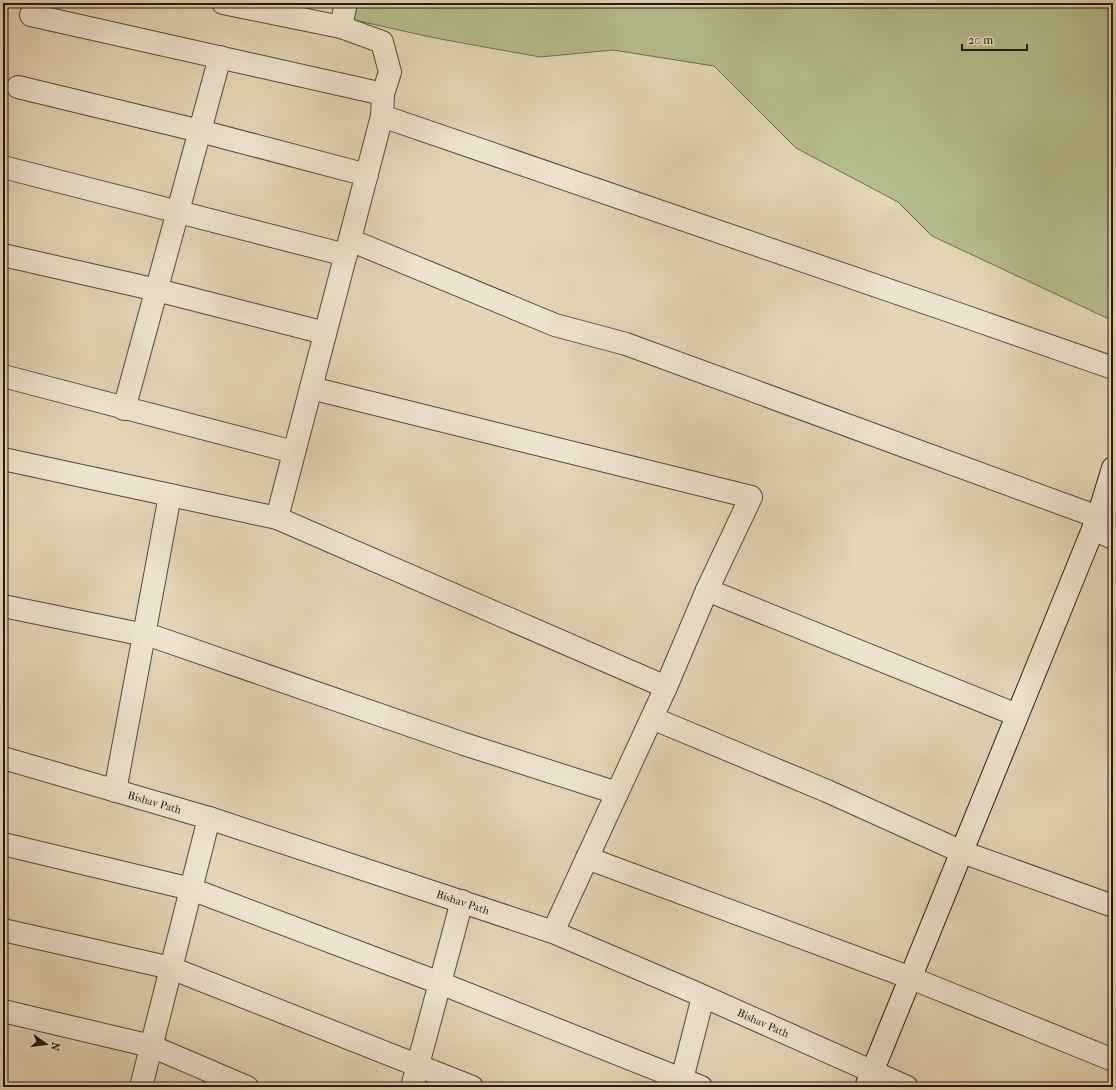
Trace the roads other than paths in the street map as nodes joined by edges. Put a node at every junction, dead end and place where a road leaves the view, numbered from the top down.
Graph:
1 (223, 3) edge
2 (346, 3) edge
3 (31, 15) dead end
4 (341, 27) junction
5 (220, 57) junction
6 (18, 87) dead end
7 (383, 94) junction
8 (382, 116) junction
9 (200, 132) junction
10 (3, 167) edge
11 (367, 175) junction
12 (178, 211) junction
13 (348, 247) junction
14 (3, 255) edge
15 (157, 290) junction
16 (325, 333) junction
17 (1113, 368) edge
18 (3, 376) edge
19 (311, 388) junction
20 (124, 409) junction
21 (294, 452) junction
22 (3, 459) edge
23 (1113, 468) edge
24 (170, 495) junction
25 (277, 518) junction
26 (1095, 523) junction
27 (1113, 538) edge
28 (707, 590) junction
29 (3, 606) edge
30 (144, 634) junction
31 (666, 687) junction
32 (1017, 715) junction
33 (652, 718) junction
34 (3, 758) edge
35 (115, 791) junction
36 (617, 794) junction
37 (209, 818) junction
38 (3, 844) edge
39 (962, 852) junction
40 (587, 858) junction
41 (191, 889) junction
42 (462, 901) junction
43 (1113, 906) edge
44 (3, 930) edge
45 (553, 932) junction
46 (171, 968) junction
47 (911, 978) junction
48 (440, 983) junction
49 (703, 997) junction
50 (3, 1011) edge
51 (151, 1046) junction
52 (1113, 1060) edge
53 (418, 1065) junction
54 (869, 1080) edge
55 (687, 1084) edge
56 (141, 1087) edge
57 (247, 1087) edge
58 (412, 1087) edge
59 (472, 1087) edge
60 (907, 1087) edge

1 - 4 street
2 - 4 street
3 - 5 street
4 - 7 street
5 - 7 street
5 - 9 street
6 - 9 street
7 - 8 street
8 - 11 street
8 - 17 street
9 - 11 street
9 - 12 street
10 - 12 street
11 - 13 street
12 - 13 street
12 - 15 street
13 - 16 street
13 - 26 street
14 - 15 street
15 - 16 street
15 - 20 street
16 - 19 street
18 - 20 street
19 - 21 street
19 - 28 street
20 - 21 street
21 - 25 street
22 - 24 street
23 - 26 street
24 - 25 street
24 - 30 street
25 - 31 street
26 - 27 street
26 - 32 street
28 - 31 street
28 - 32 street
29 - 30 street
30 - 35 street
30 - 36 street
31 - 33 street
32 - 39 street
33 - 36 street
33 - 39 street
34 - 35 street, Bishav Path
35 - 37 street, Bishav Path
36 - 40 street
37 - 41 street
37 - 42 street, Bishav Path
38 - 41 street
39 - 43 street
39 - 47 street
40 - 45 street
40 - 47 street
41 - 46 street
41 - 48 street
42 - 45 street, Bishav Path
42 - 48 street
44 - 46 street
45 - 49 street, Bishav Path
46 - 51 street
46 - 53 street
47 - 52 street
47 - 54 street
48 - 53 street
48 - 55 street
49 - 54 street, Bishav Path
49 - 55 street
50 - 51 street
51 - 56 street
51 - 57 street
53 - 58 street
53 - 59 street
54 - 60 street, Bishav Path

